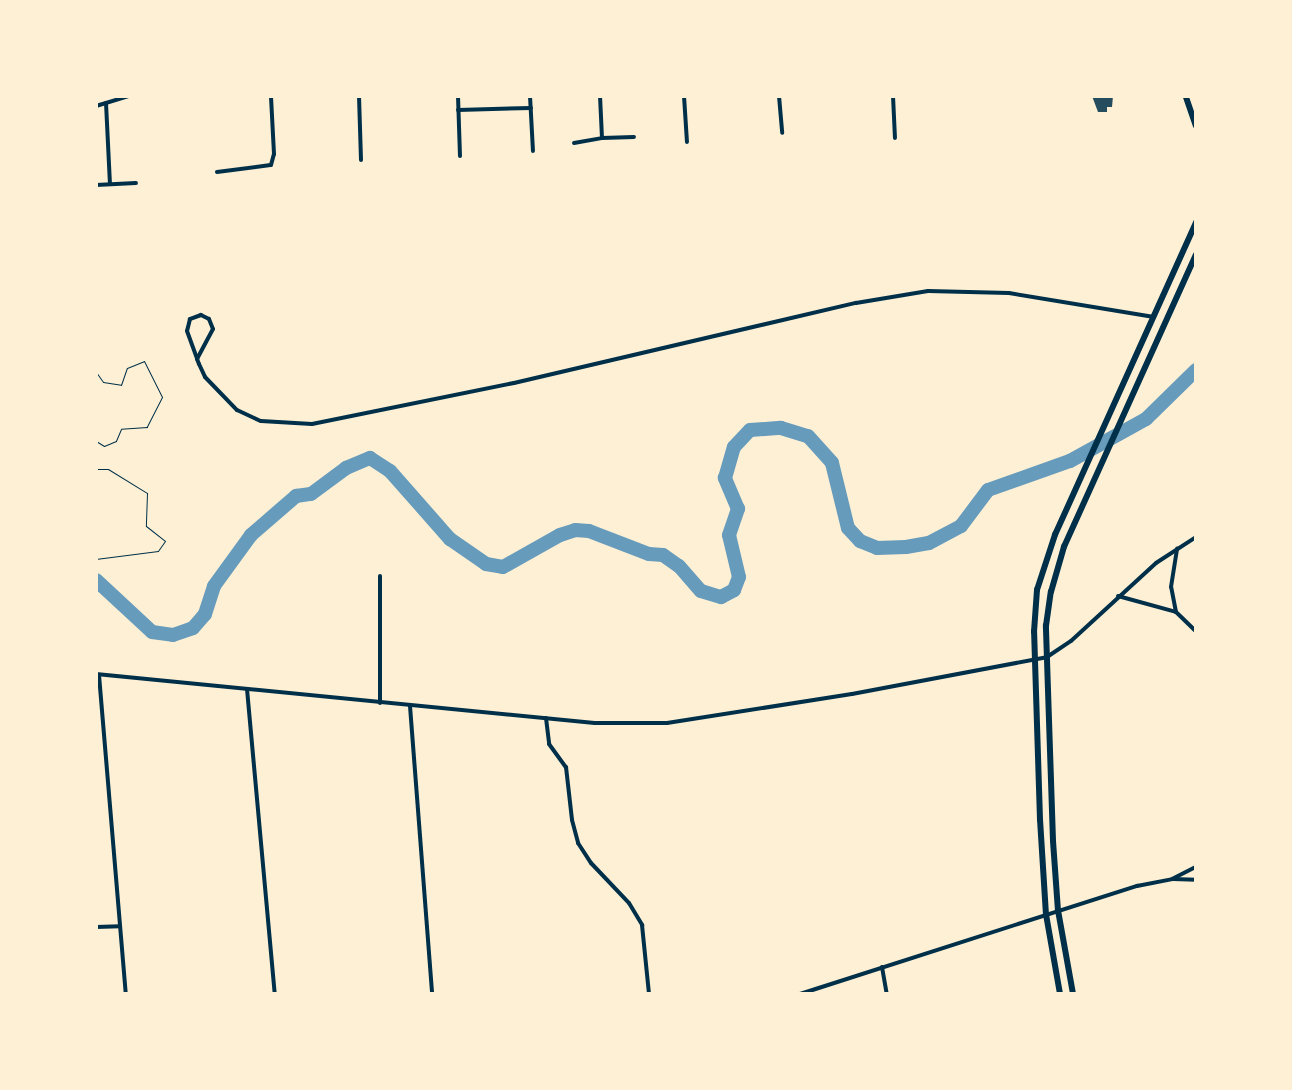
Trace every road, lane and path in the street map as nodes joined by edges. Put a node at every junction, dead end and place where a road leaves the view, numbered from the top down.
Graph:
1 (128, 96) edge
2 (271, 96) edge
3 (358, 96) edge
4 (458, 96) edge
5 (530, 96) edge
6 (600, 96) edge
7 (684, 96) edge
8 (779, 96) edge
9 (893, 96) edge
10 (1186, 96) edge
11 (106, 103) junction
12 (96, 106) edge
13 (531, 108) junction
14 (458, 110) junction
15 (1196, 125) edge
16 (782, 133) dead end
17 (634, 137) dead end
18 (602, 138) junction
19 (895, 138) dead end
20 (687, 142) dead end
21 (574, 143) dead end
22 (532, 151) dead end
23 (460, 156) dead end
24 (361, 160) dead end
25 (217, 172) dead end
26 (136, 183) dead end
27 (110, 184) junction
28 (96, 185) edge
29 (1196, 222) edge
30 (1196, 255) edge
31 (1154, 317) junction
32 (1166, 321) junction
33 (197, 359) junction
34 (96, 372) edge
35 (96, 441) edge
36 (96, 469) edge
37 (1196, 536) edge
38 (1178, 548) junction
39 (96, 559) edge
40 (380, 576) dead end
41 (1118, 596) junction
42 (1176, 612) junction
43 (1196, 631) edge
44 (1047, 656) junction
45 (1034, 660) junction
46 (98, 674) edge
47 (247, 689) junction
48 (380, 703) junction
49 (410, 706) junction
50 (546, 718) junction
51 (1196, 867) edge
52 (1172, 879) junction
53 (1196, 880) edge
54 (1058, 911) junction
55 (1046, 915) junction
56 (120, 926) junction
57 (96, 927) edge
58 (882, 967) junction
59 (126, 994) edge
60 (275, 994) edge
61 (432, 994) edge
62 (649, 994) edge
63 (800, 994) edge
64 (888, 994) edge
65 (1060, 994) edge
66 (1073, 994) edge

1 - 11 street
2 - 25 street
3 - 24 street
4 - 14 street
5 - 13 street
6 - 18 street
7 - 20 street
8 - 16 street
9 - 19 street
10 - 15 main road
11 - 12 street
11 - 27 street
13 - 14 street
13 - 22 street
14 - 23 street
17 - 18 street
18 - 21 street
26 - 27 street
27 - 28 street
29 - 31 main road
30 - 32 main road
31 - 32 main road
31 - 33 street
31 - 45 main road
32 - 44 main road
33 - 33 street
34 - 35 path
36 - 39 path
37 - 38 street
38 - 41 street
38 - 42 street
40 - 48 street
41 - 42 street
41 - 44 street
42 - 43 street
44 - 45 street
44 - 54 main road
45 - 50 street
45 - 55 main road
46 - 47 street
46 - 56 street
47 - 48 street
47 - 60 street
48 - 49 street
49 - 50 street
49 - 61 street
50 - 62 street
51 - 52 street
52 - 53 street
52 - 54 street
54 - 55 street
54 - 66 main road
55 - 58 street
55 - 65 main road
56 - 57 street
56 - 59 street
58 - 63 street
58 - 64 street

